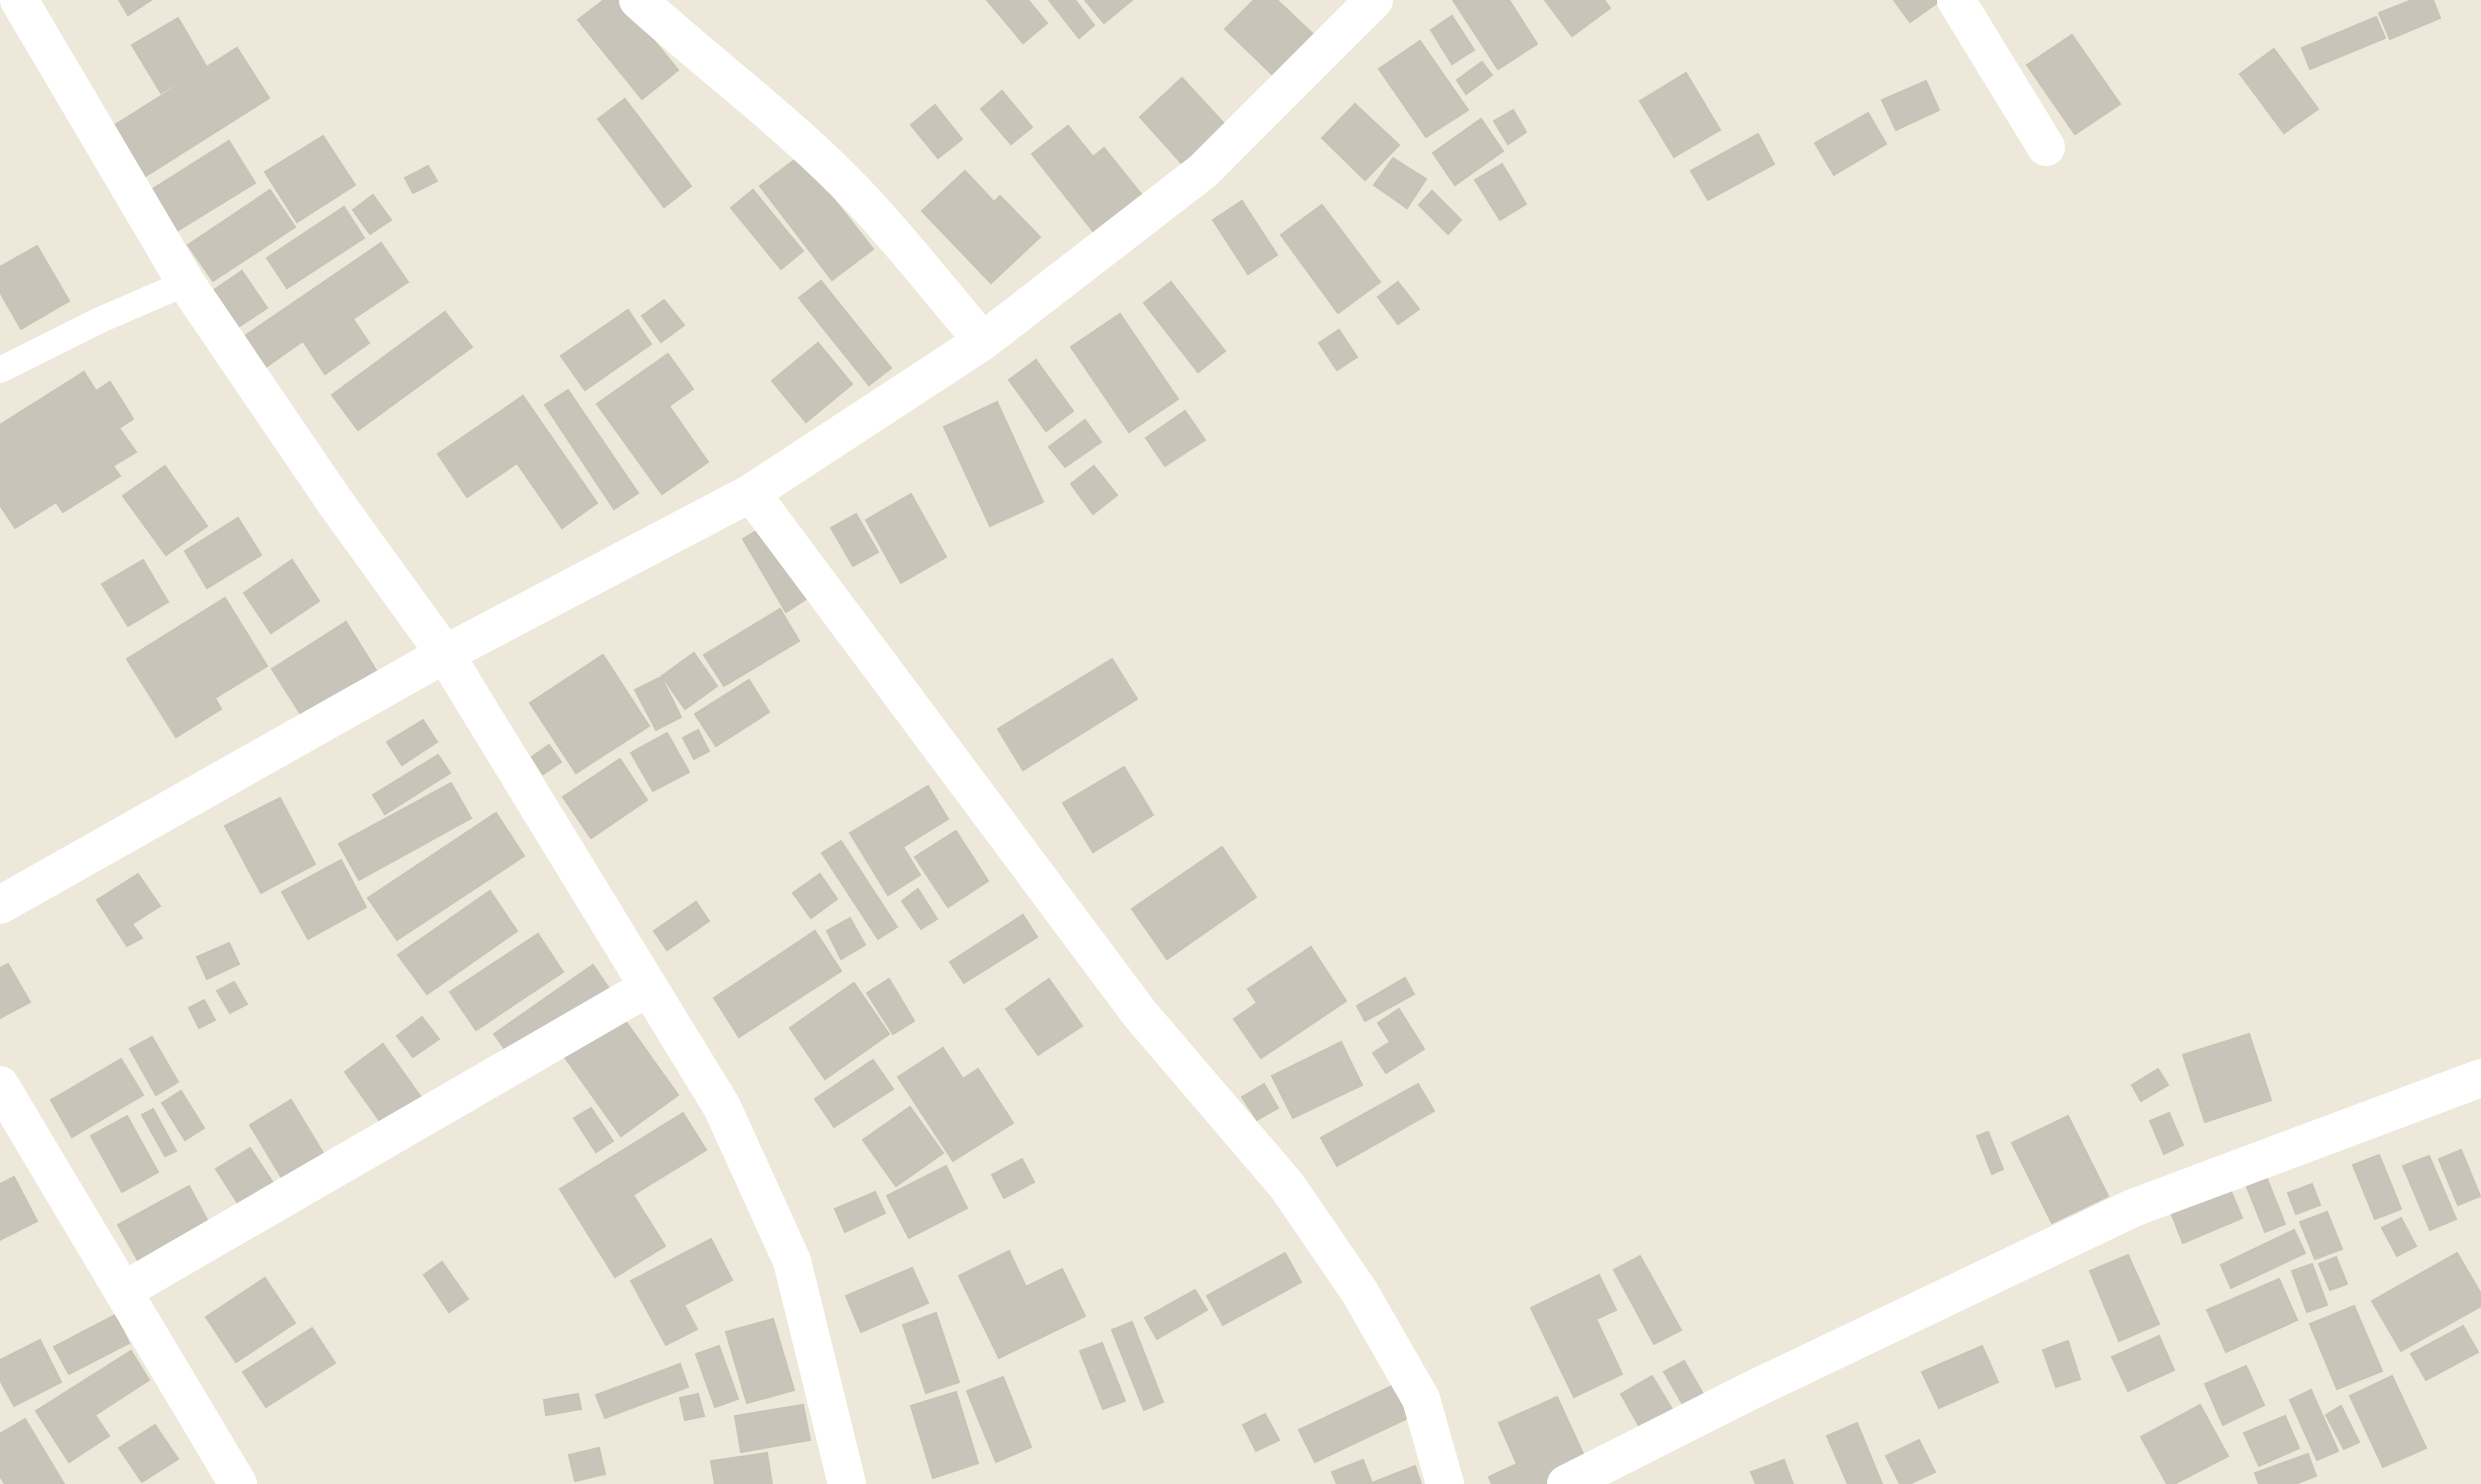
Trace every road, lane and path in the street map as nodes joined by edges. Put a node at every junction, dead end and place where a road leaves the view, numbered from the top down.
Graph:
1 (19, 0) edge
2 (638, 0) edge
3 (1374, 0) edge
4 (1956, 0) edge
5 (2046, 147) dead end
6 (186, 282) junction
7 (983, 341) junction
8 (0, 370) edge
9 (751, 493) junction
10 (445, 654) junction
11 (0, 905) edge
12 (647, 988) junction
13 (2481, 1078) edge
14 (0, 1085) edge
15 (123, 1291) junction
16 (238, 1484) edge
17 (847, 1484) edge
18 (1445, 1484) edge
19 (1566, 1484) edge

1 - 6 street
2 - 7 street
3 - 7 street
4 - 5 street
6 - 8 lane
6 - 10 street
7 - 9 street
9 - 10 street
9 - 18 street
10 - 11 street
10 - 12 street
12 - 15 street
12 - 17 street
13 - 19 street
14 - 15 street
15 - 16 street

